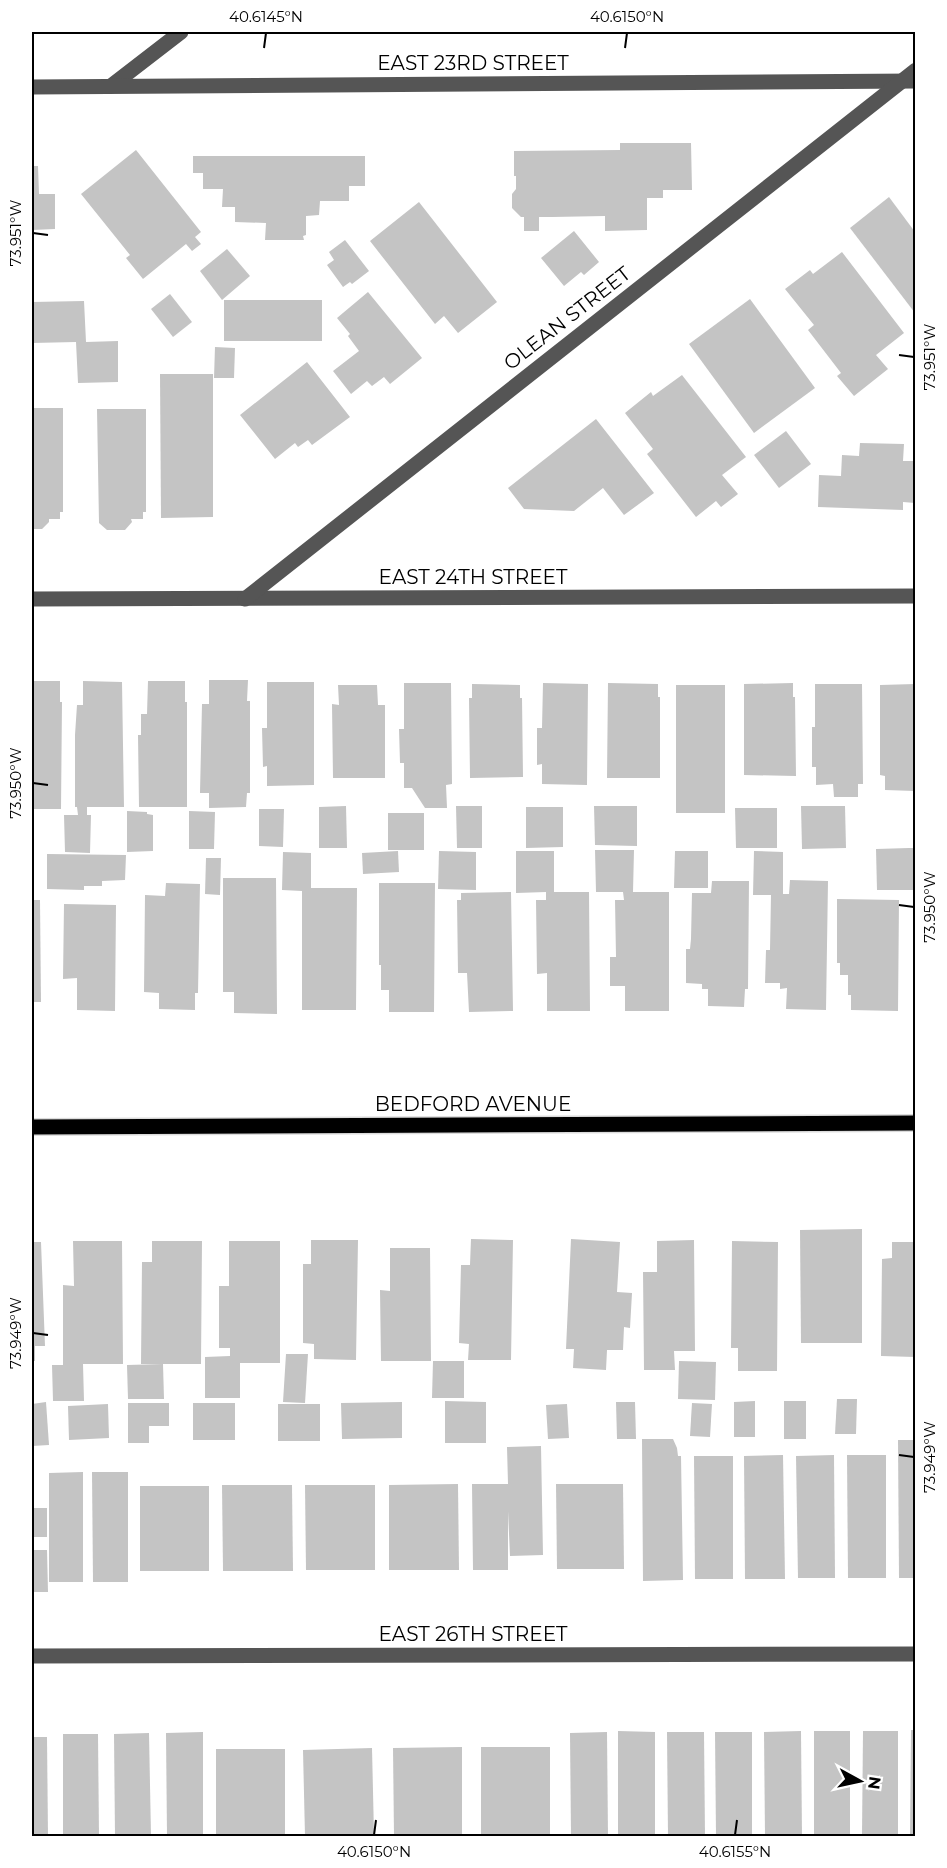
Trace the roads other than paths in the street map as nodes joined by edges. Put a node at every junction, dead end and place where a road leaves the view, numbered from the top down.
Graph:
1 (181, 32) edge
2 (915, 70) edge
3 (908, 81) edge
4 (111, 86) junction
5 (32, 87) edge
6 (915, 596) edge
7 (32, 599) edge
8 (244, 599) junction
9 (915, 1123) edge
10 (32, 1127) edge
11 (915, 1654) edge
12 (32, 1656) edge

1 - 4 street
2 - 3 street, OLEAN STREET
3 - 4 street, EAST 23RD STREET
3 - 8 street, OLEAN STREET
4 - 5 street, EAST 23RD STREET
6 - 8 street, EAST 24TH STREET
7 - 8 street, EAST 24TH STREET
9 - 10 main road, BEDFORD AVENUE
11 - 12 street, EAST 26TH STREET

